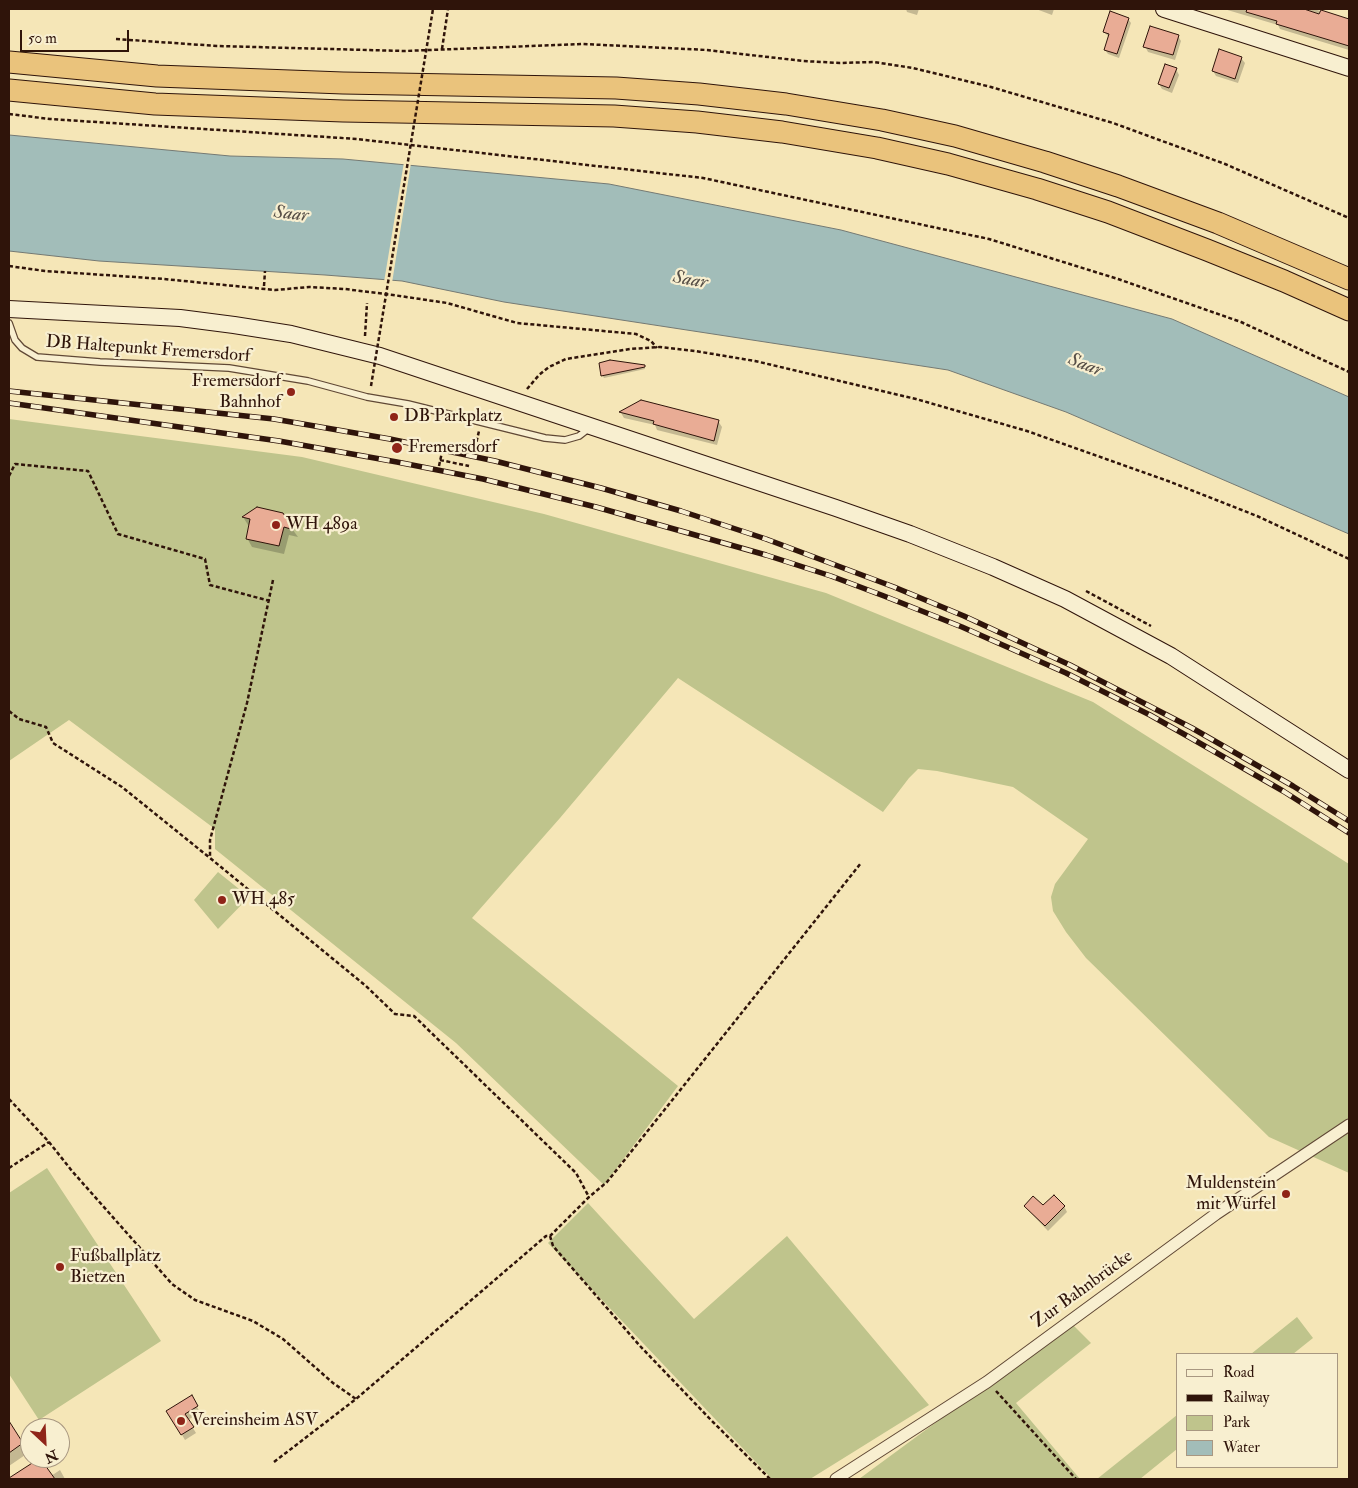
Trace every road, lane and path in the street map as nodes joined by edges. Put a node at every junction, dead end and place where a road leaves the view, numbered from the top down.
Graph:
1 (434, 9) edge
2 (448, 9) edge
3 (1164, 9) edge
4 (116, 39) dead end
5 (442, 49) junction
6 (9, 62) edge
7 (1349, 68) edge
8 (9, 90) edge
9 (9, 114) edge
10 (1349, 218) edge
11 (9, 266) edge
12 (265, 271) dead end
13 (1349, 279) edge
14 (264, 286) dead end
15 (367, 302) dead end
16 (9, 308) edge
17 (1349, 310) edge
18 (9, 323) edge
19 (364, 340) dead end
20 (657, 348) junction
21 (372, 366) dead end
22 (381, 368) dead end
23 (1349, 372) edge
24 (371, 386) dead end
25 (519, 403) junction
26 (482, 422) junction
27 (591, 427) junction
28 (475, 448) dead end
29 (442, 452) dead end
30 (440, 460) junction
31 (439, 466) dead end
32 (469, 466) dead end
33 (9, 476) edge
34 (1349, 559) edge
35 (273, 580) dead end
36 (270, 601) junction
37 (9, 711) edge
38 (1349, 770) edge
39 (210, 858) junction
40 (861, 863) dead end
41 (9, 1099) edge
42 (1349, 1125) edge
43 (49, 1142) junction
44 (9, 1168) edge
45 (589, 1197) junction
46 (550, 1236) junction
47 (987, 1382) junction
48 (356, 1399) junction
49 (274, 1462) dead end
50 (770, 1479) edge
51 (836, 1479) edge
52 (1076, 1479) edge

1 - 24 path, bridge
2 - 5 path
3 - 7 main road
4 - 5 path
5 - 10 path
6 - 13 highway
8 - 17 highway
9 - 23 path
11 - 20 path
12 - 14 path
15 - 19 path
16 - 25 main road
18 - 26 lane, DB Haltepunkt Fremersdorf
20 - 25 path
20 - 34 path
21 - 22 path
25 - 27 main road
26 - 27 lane, DB Haltepunkt Fremersdorf
26 - 28 path
27 - 38 main road
29 - 30 path
30 - 31 path
30 - 32 path
33 - 36 path
35 - 36 path
36 - 39 path
37 - 39 path
39 - 45 path
40 - 45 path
41 - 43 path
42 - 47 street, Zur Bahnbrücke
43 - 44 path
43 - 48 path
45 - 46 path
46 - 48 path
46 - 50 path
47 - 51 street, Zur Bahnbrücke
47 - 52 path
48 - 49 path

